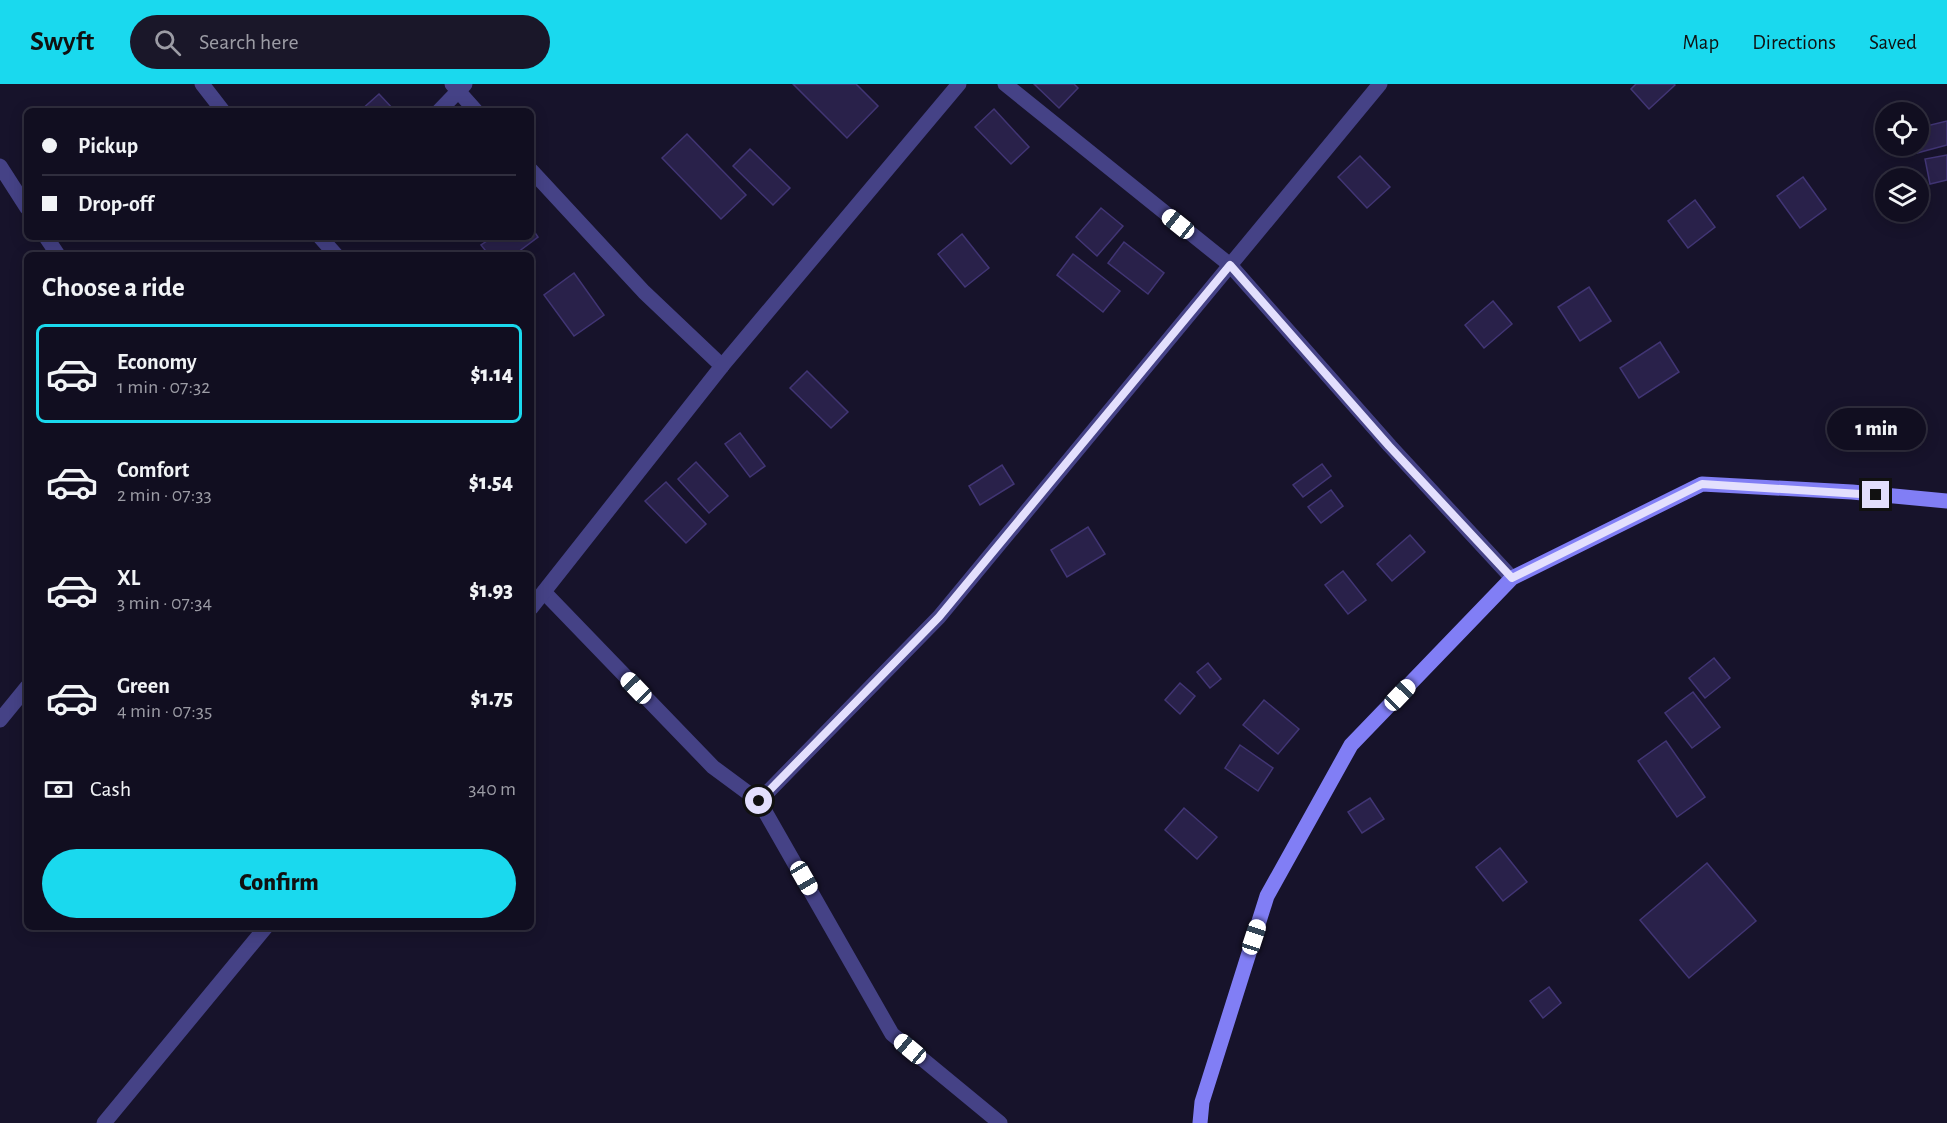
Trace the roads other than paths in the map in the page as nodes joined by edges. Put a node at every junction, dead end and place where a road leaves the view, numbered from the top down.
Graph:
1 (202, 84) edge
2 (959, 84) edge
3 (1005, 84) edge
4 (1380, 84) edge
5 (458, 86) edge
6 (221, 108) edge
7 (441, 108) edge
8 (474, 108) edge
9 (0, 166) edge
10 (534, 173) edge
11 (24, 203) edge
12 (325, 240) edge
13 (334, 252) edge
14 (1230, 265) junction
15 (722, 366) junction
16 (1947, 501) edge
17 (1512, 578) junction
18 (544, 592) junction
19 (534, 604) edge
20 (24, 691) edge
21 (0, 720) edge
22 (759, 801) junction
23 (264, 930) edge
24 (104, 1123) edge
25 (1000, 1123) edge
26 (1200, 1123) edge

1 - 6 street
2 - 15 street
3 - 14 street
4 - 14 street
5 - 7 street
5 - 8 street
9 - 11 street
10 - 15 street
12 - 13 street
14 - 17 street
14 - 22 street
15 - 18 street
16 - 17 street
17 - 26 street
18 - 19 street
18 - 22 street
20 - 21 street
22 - 25 street
23 - 24 street

